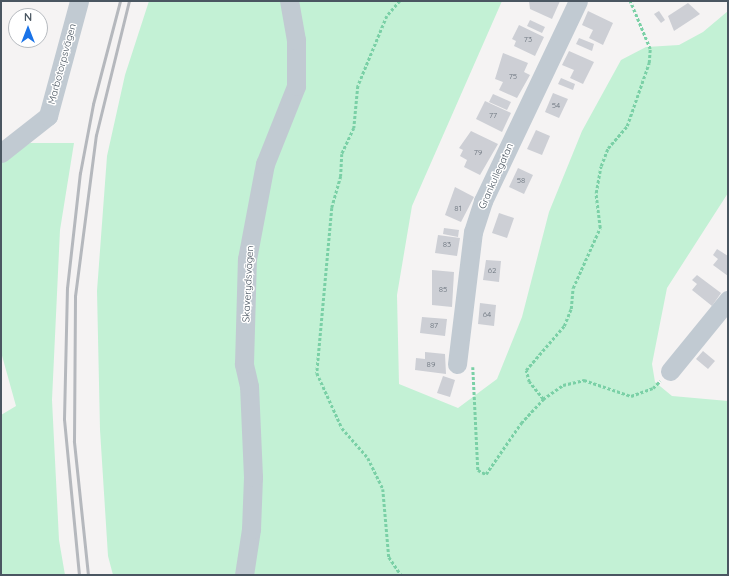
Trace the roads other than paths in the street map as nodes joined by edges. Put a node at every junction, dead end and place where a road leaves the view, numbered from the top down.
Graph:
1 (79, 1) edge
2 (289, 1) edge
3 (578, 1) edge
4 (1, 153) edge
5 (728, 300) edge
6 (464, 363) road end
7 (670, 372) road end
8 (244, 575) edge

1 - 4 street, Marbotorpsvägen
2 - 8 street, Skaverydsvägen
3 - 6 street, Grankullegatan
5 - 7 street

